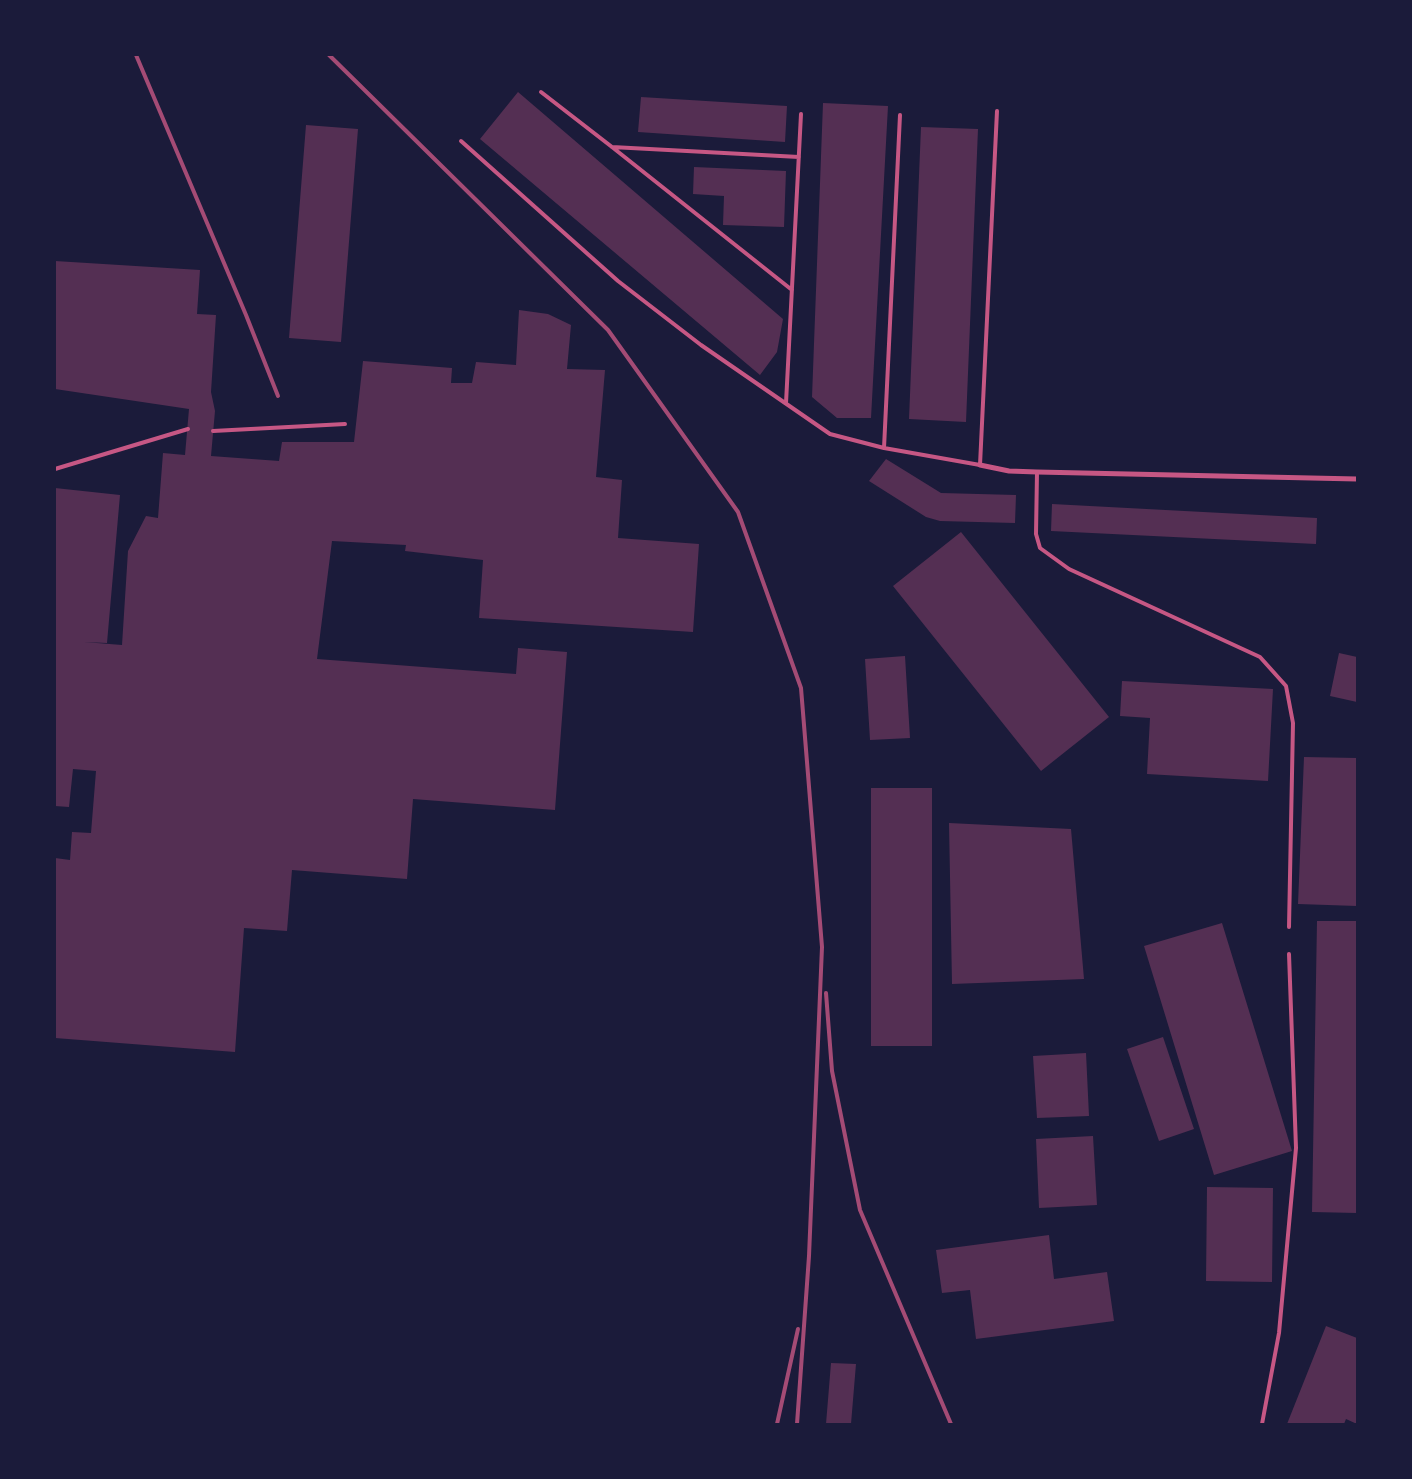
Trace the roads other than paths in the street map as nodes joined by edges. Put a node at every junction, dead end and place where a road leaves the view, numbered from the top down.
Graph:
1 (541, 92) dead end
2 (997, 111) dead end
3 (800, 114) dead end
4 (900, 115) dead end
5 (462, 141) dead end
6 (612, 147) junction
7 (799, 157) junction
8 (792, 290) junction
9 (786, 403) junction
10 (345, 424) dead end
11 (188, 429) dead end
12 (213, 431) dead end
13 (884, 448) junction
14 (980, 465) junction
15 (55, 469) edge
16 (1037, 472) junction
17 (1357, 479) edge
18 (1289, 927) dead end
19 (1289, 954) dead end
20 (1262, 1424) edge

1 - 6 lane
2 - 14 lane
3 - 7 lane
4 - 13 lane
5 - 9 lane
6 - 7 lane
6 - 8 lane
7 - 8 lane
8 - 9 lane
9 - 13 lane
10 - 12 lane
11 - 15 lane
13 - 14 lane
14 - 16 street
16 - 17 street
16 - 18 lane
19 - 20 lane

